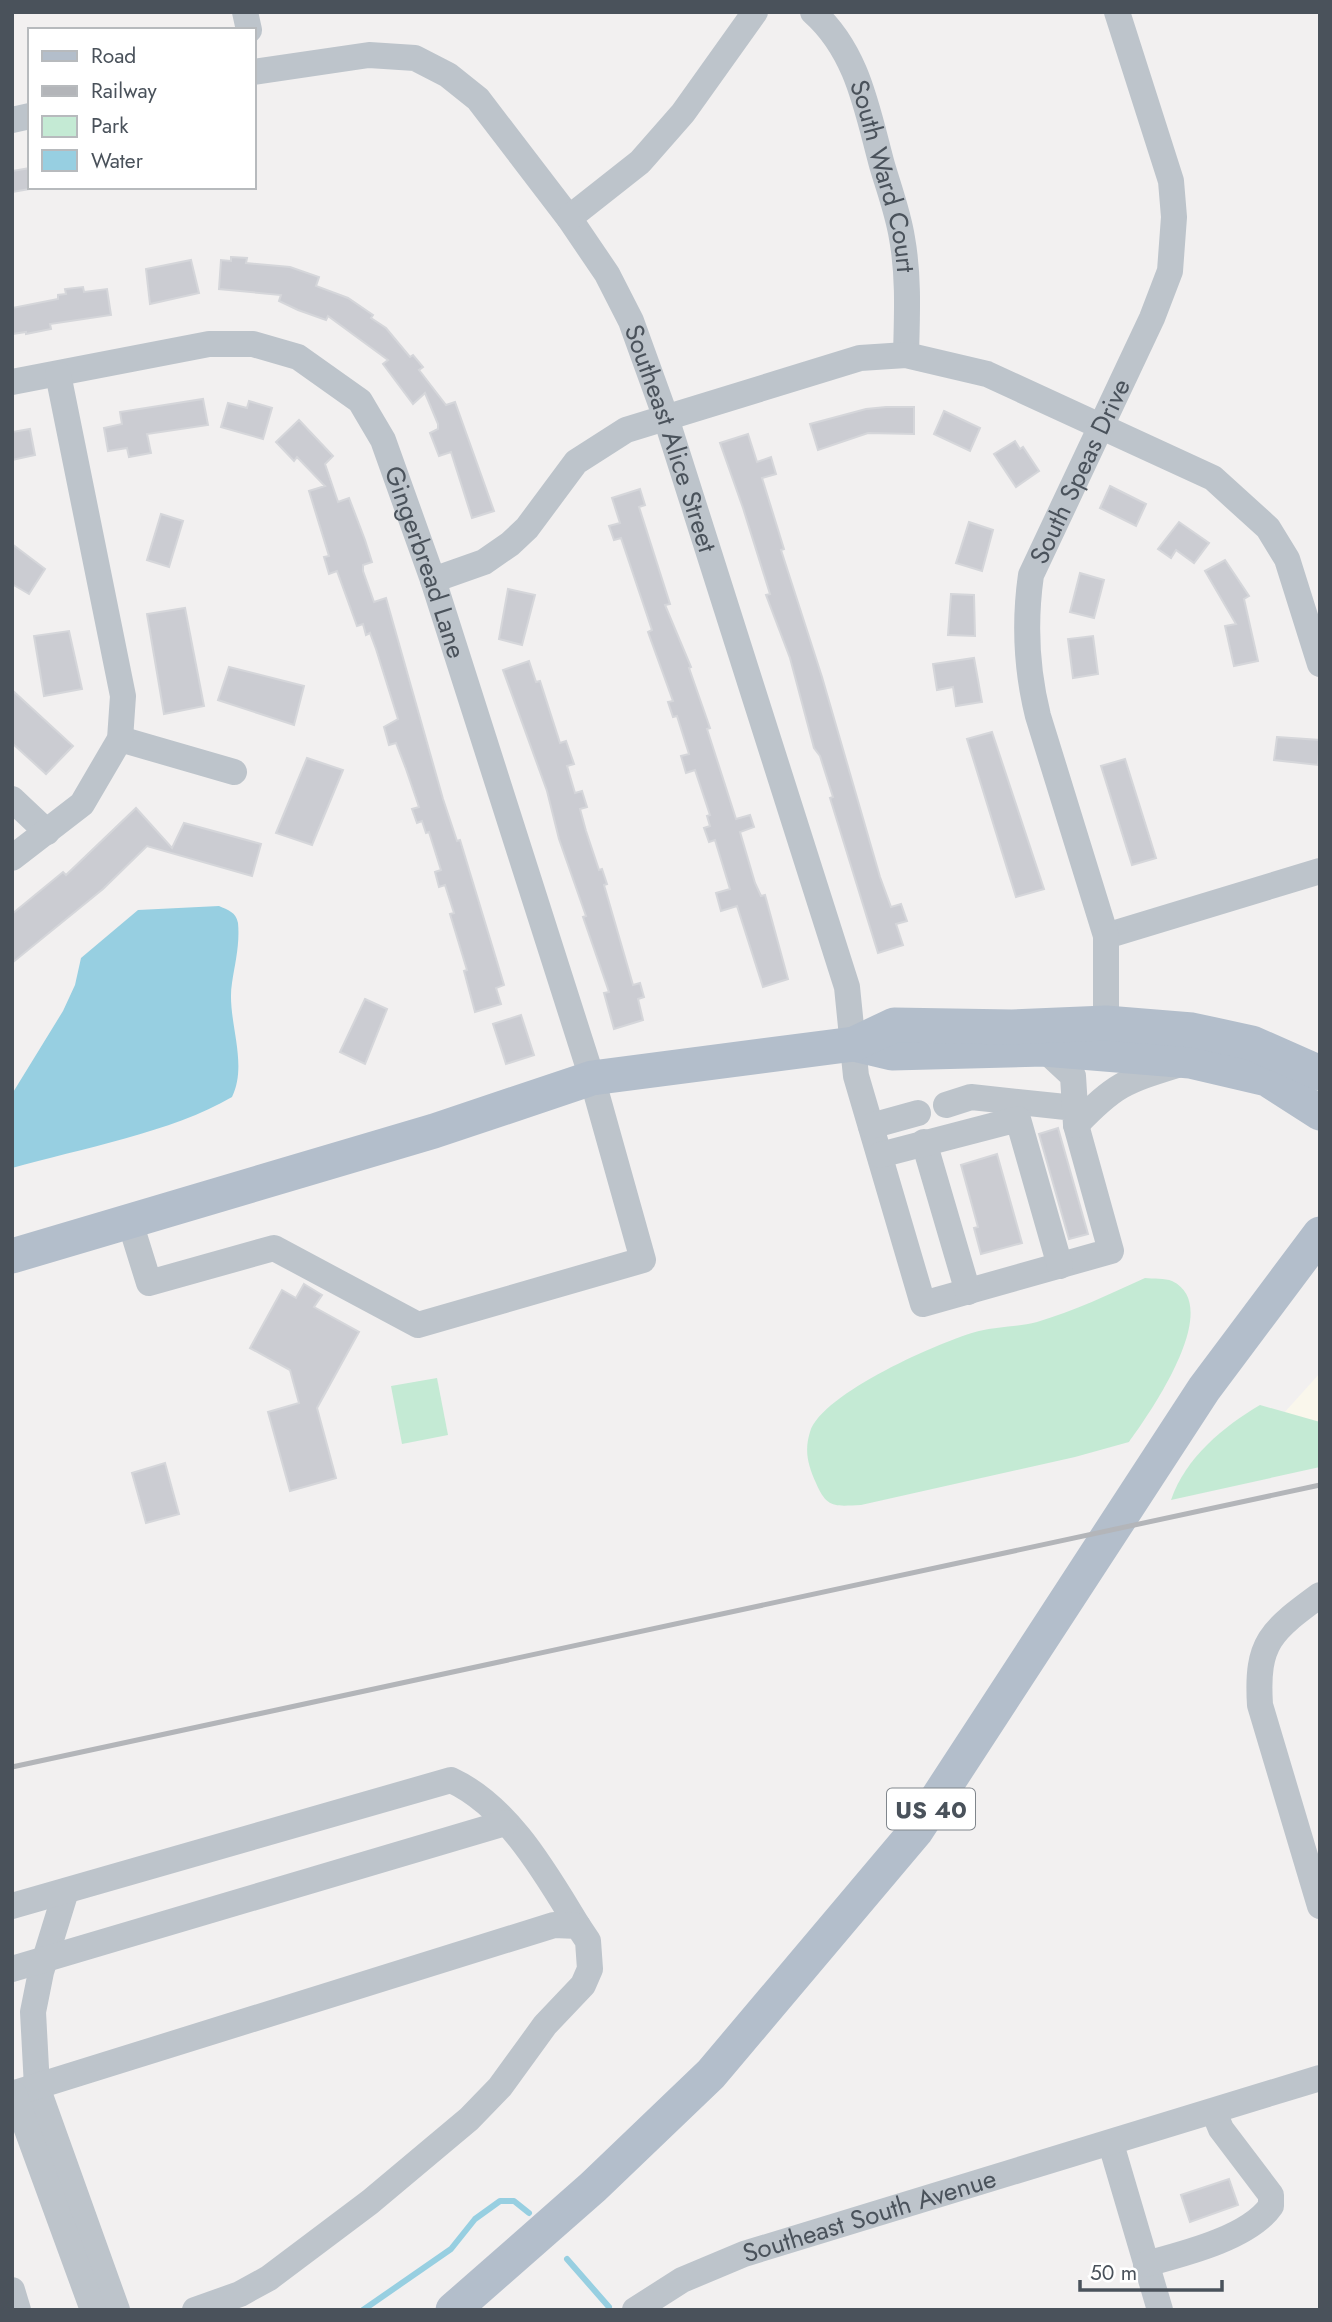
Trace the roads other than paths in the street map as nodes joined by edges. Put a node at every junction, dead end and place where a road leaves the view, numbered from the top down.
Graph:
1 (755, 12) edge
2 (813, 12) edge
3 (1117, 12) edge
4 (256, 67) edge
5 (569, 218) junction
6 (906, 355) junction
7 (58, 374) junction
8 (12, 382) edge
9 (666, 418) junction
10 (1099, 427) junction
11 (433, 580) junction
12 (1320, 664) edge
13 (120, 739) junction
14 (234, 772) dead end
15 (12, 799) edge
16 (47, 832) junction
17 (12, 858) edge
18 (1320, 871) edge
19 (1106, 936) junction
20 (1106, 1039) junction
21 (854, 1044) junction
22 (1044, 1049) junction
23 (1189, 1061) junction
24 (1320, 1073) edge
25 (592, 1078) junction
26 (946, 1105) dead end
27 (1018, 1110) junction
28 (918, 1113) dead end
29 (1320, 1113) edge
30 (1076, 1117) junction
31 (871, 1126) junction
32 (924, 1142) junction
33 (880, 1155) junction
34 (130, 1222) junction
35 (1320, 1234) edge
36 (12, 1256) edge
37 (1060, 1265) junction
38 (968, 1292) junction
39 (1320, 1595) edge
40 (505, 1824) junction
41 (66, 1891) junction
42 (12, 1906) edge
43 (1320, 1906) edge
44 (578, 1926) junction
45 (44, 1959) junction
46 (12, 1969) edge
47 (23, 2035) edge
48 (1320, 2078) edge
49 (21, 2091) edge
50 (1214, 2112) junction
51 (1111, 2144) junction
52 (1146, 2264) junction
53 (12, 2290) edge
54 (18, 2310) edge
55 (93, 2310) edge
56 (117, 2310) edge
57 (195, 2310) edge
58 (453, 2310) edge
59 (635, 2310) edge
60 (1160, 2310) edge

1 - 5 street
2 - 6 street, South Ward Court
3 - 10 street, South Speas Drive
4 - 5 street, Southeast Alice Street
5 - 9 street, Southeast Alice Street
6 - 9 street
6 - 10 street
7 - 8 street, Gingerbread Lane
7 - 11 street, Gingerbread Lane
7 - 13 street
9 - 11 street
9 - 21 street, Southeast Alice Street
10 - 12 street
10 - 19 street, South Speas Drive
11 - 25 street, Gingerbread Lane
13 - 14 street
13 - 16 street
15 - 16 street
16 - 17 street
18 - 19 street
19 - 20 street, South Speas Drive
20 - 21 main road
20 - 22 main road
20 - 23 main road
20 - 24 main road
21 - 22 main road
21 - 25 main road
21 - 31 street, Southeast Alice Street
22 - 30 street
23 - 29 main road
23 - 30 street
25 - 34 main road
25 - 34 street, Gingerbread Lane
26 - 27 street
27 - 30 street
27 - 32 street
27 - 37 street
28 - 31 street
30 - 37 street
31 - 33 street, Southeast Alice Street
32 - 33 street
32 - 38 street
33 - 38 street, Southeast Alice Street
34 - 36 main road
35 - 58 main road, US 40
37 - 38 street
39 - 43 street
40 - 41 street
40 - 44 street
40 - 45 street
41 - 42 street
41 - 45 street
44 - 49 street
44 - 57 street
45 - 46 street
45 - 47 street
47 - 49 street
48 - 50 street, Southeast South Avenue
49 - 55 street
49 - 56 street
50 - 51 street, Southeast South Avenue
50 - 52 street
51 - 52 street
51 - 59 street, Southeast South Avenue
52 - 60 street
53 - 54 street

